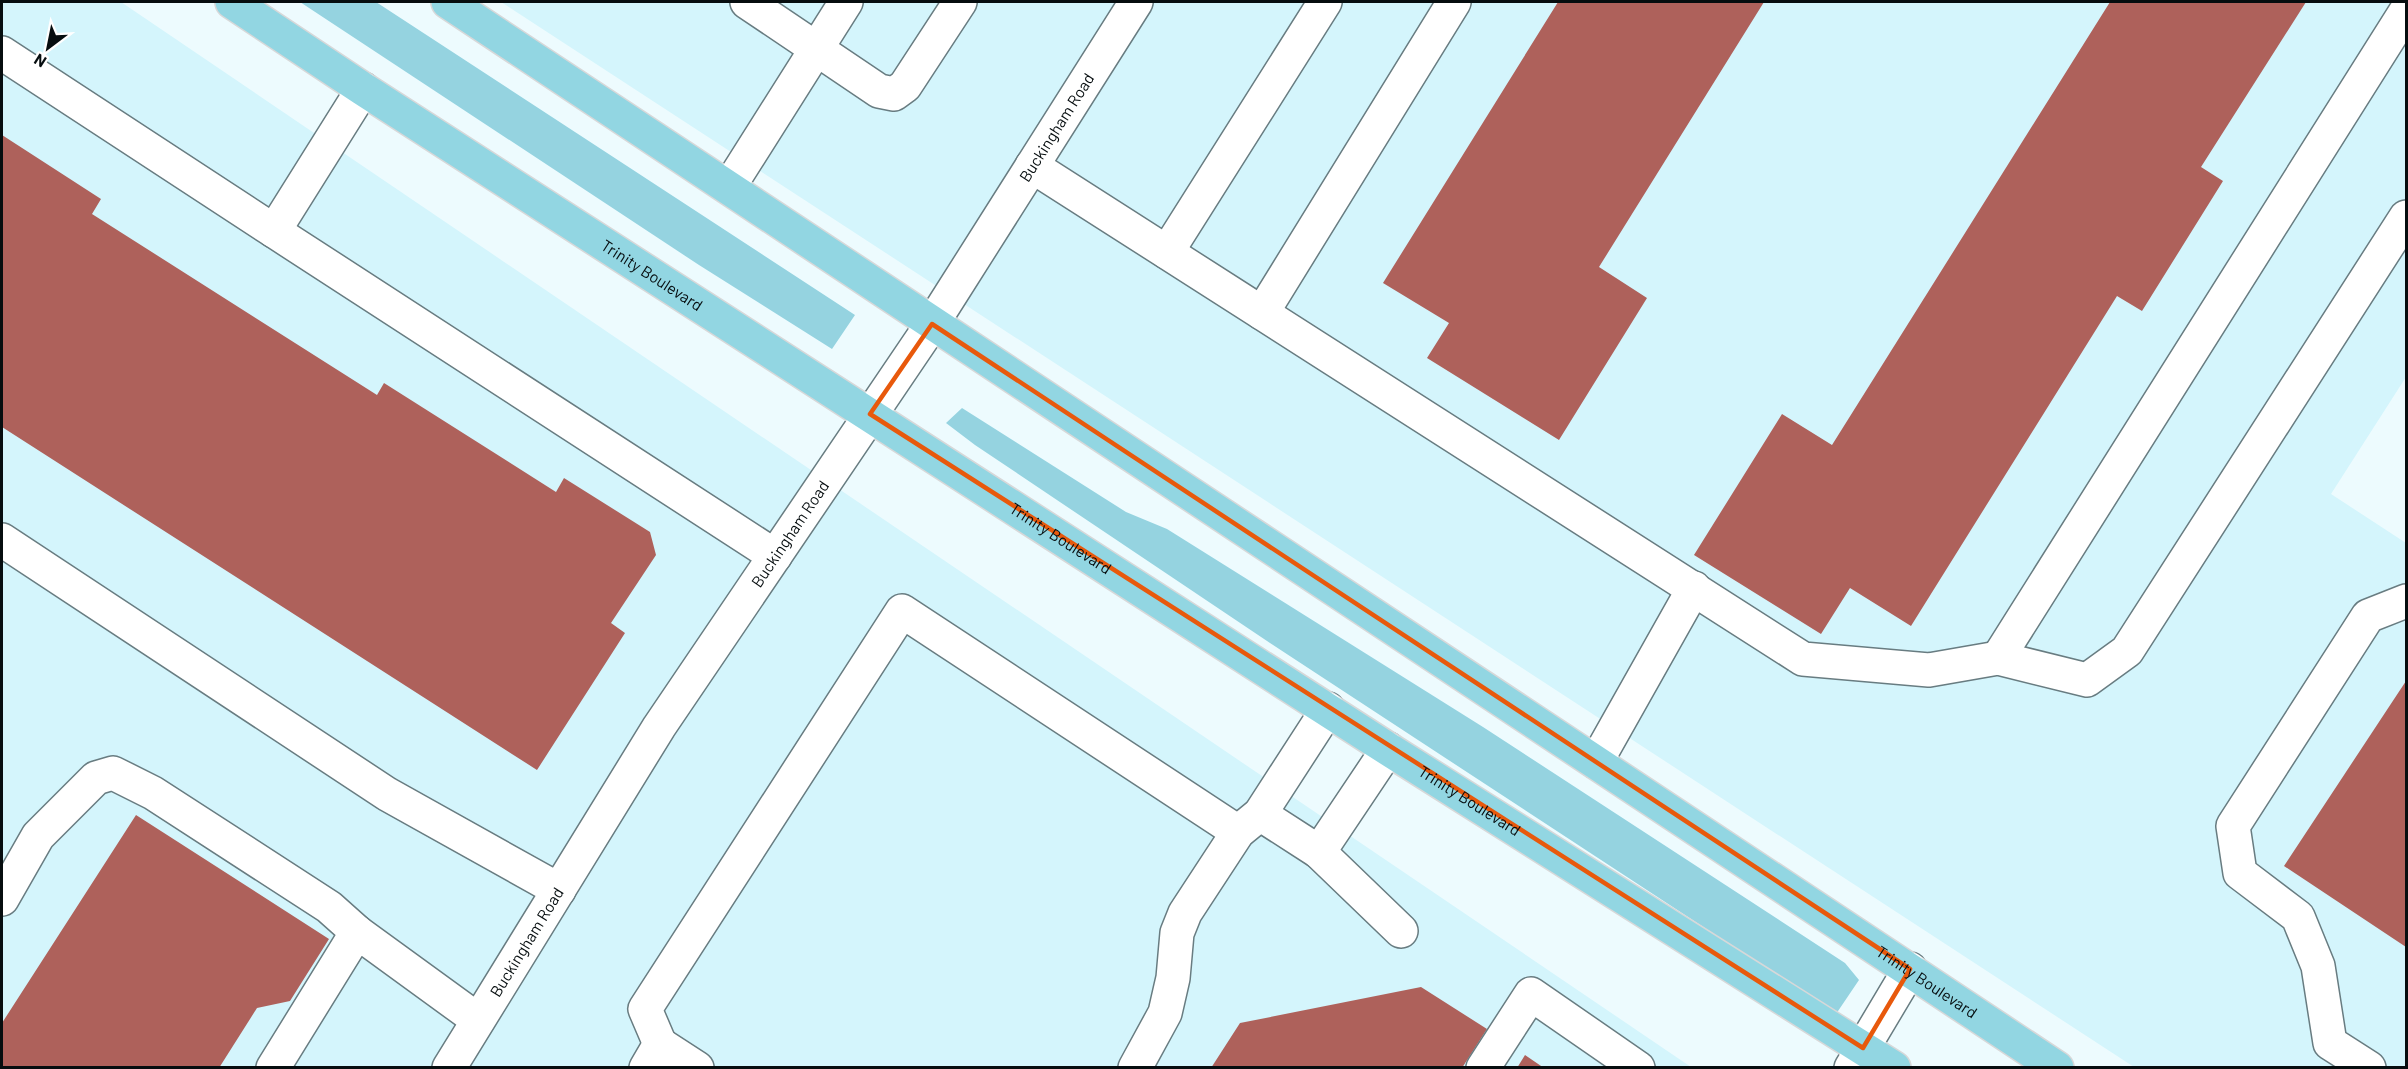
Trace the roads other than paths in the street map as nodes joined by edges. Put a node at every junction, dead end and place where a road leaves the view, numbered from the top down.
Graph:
1 (232, 2) edge
2 (448, 2) edge
3 (747, 2) edge
4 (846, 2) edge
5 (960, 2) edge
6 (1137, 2) edge
7 (1325, 2) edge
8 (1454, 2) edge
9 (2406, 11) edge
10 (816, 49) junction
11 (2, 53) edge
12 (363, 89) junction
13 (1032, 166) junction
14 (729, 187) junction
15 (2406, 217) edge
16 (274, 231) junction
17 (1167, 252) junction
18 (1262, 313) junction
19 (932, 324) junction
20 (870, 414) junction
21 (2, 540) edge
22 (775, 556) junction
23 (1694, 588) junction
24 (2406, 601) edge
25 (1998, 658) junction
26 (1328, 708) junction
27 (1388, 749) junction
28 (1596, 762) junction
29 (1249, 823) junction
30 (1319, 852) junction
31 (559, 890) junction
32 (2, 899) edge
33 (357, 932) junction
34 (1401, 932) dead end
35 (1910, 969) junction
36 (478, 1020) junction
37 (653, 1056) edge
38 (1857, 1058) edge
39 (273, 1068) edge
40 (449, 1068) edge
41 (697, 1068) edge
42 (1135, 1068) edge
43 (1483, 1068) edge
44 (1638, 1068) edge
45 (1894, 1068) edge
46 (2057, 1068) edge
47 (2368, 1068) edge

1 - 12 main road, Trinity Boulevard
2 - 14 main road, Trinity Boulevard
3 - 10 street
4 - 10 street
5 - 10 street
6 - 13 street, Buckingham Road
7 - 17 street
8 - 18 street
9 - 25 street
10 - 14 street
11 - 16 street
12 - 16 street
12 - 20 main road, Trinity Boulevard
13 - 17 street
13 - 19 street, Buckingham Road
14 - 19 main road, Trinity Boulevard
15 - 25 street
16 - 22 street
17 - 18 street
18 - 23 street
19 - 20 street, Buckingham Road
19 - 28 main road, Trinity Boulevard
20 - 22 street, Buckingham Road
20 - 26 main road, Trinity Boulevard
21 - 31 street
22 - 31 street, Buckingham Road
23 - 25 street
23 - 28 street
24 - 47 street
26 - 27 main road, Trinity Boulevard
26 - 29 street
27 - 30 street
27 - 38 main road, Trinity Boulevard
28 - 35 main road, Trinity Boulevard
29 - 30 street
29 - 37 street
29 - 42 street
30 - 34 street
31 - 36 street, Buckingham Road
32 - 33 street
33 - 36 street
33 - 39 street
35 - 38 street
35 - 46 main road, Trinity Boulevard
36 - 40 street, Buckingham Road
37 - 41 street
38 - 45 main road, Trinity Boulevard
43 - 44 street

